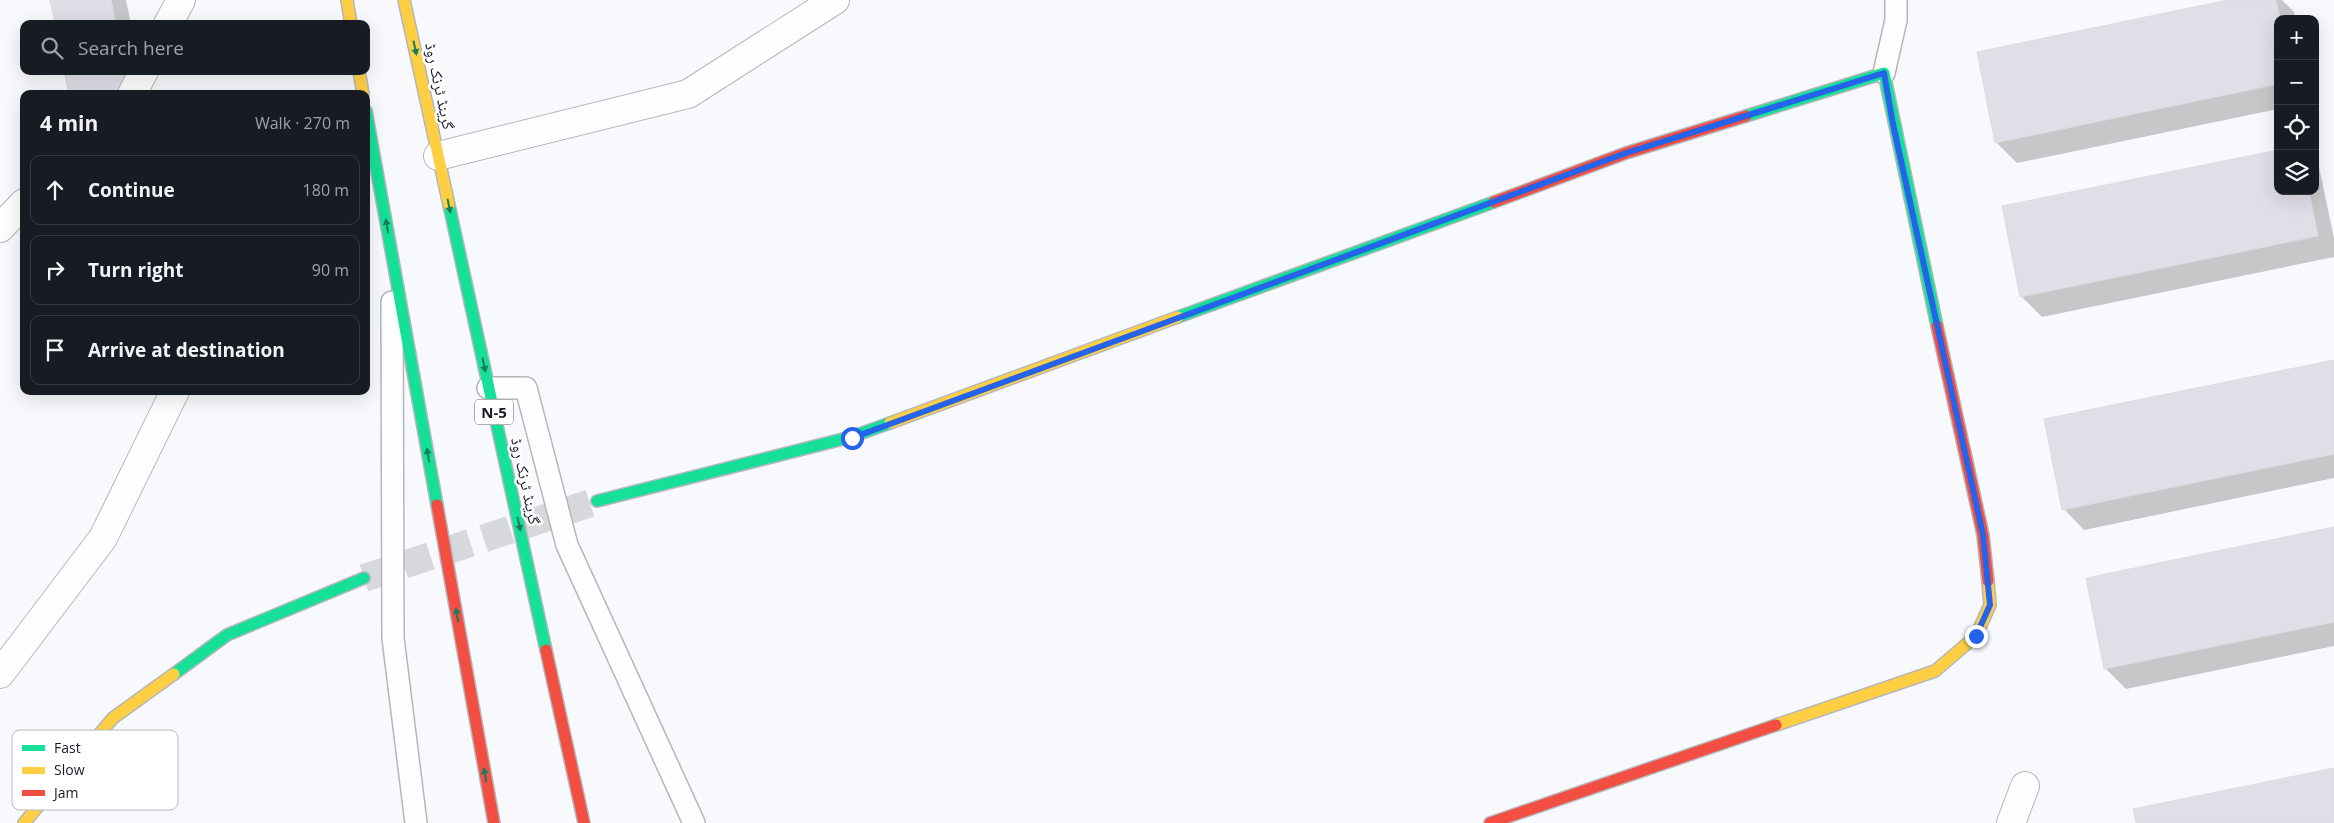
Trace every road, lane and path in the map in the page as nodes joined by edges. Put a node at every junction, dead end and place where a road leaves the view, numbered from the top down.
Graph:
1 (180, 0) edge
2 (347, 0) edge
3 (404, 0) edge
4 (835, 0) edge
5 (1896, 0) edge
6 (170, 20) edge
7 (350, 20) edge
8 (1884, 73) junction
9 (142, 75) edge
10 (360, 75) edge
11 (134, 90) edge
12 (362, 90) edge
13 (370, 132) edge
14 (438, 156) junction
15 (20, 207) edge
16 (0, 228) edge
17 (391, 250) junction
18 (488, 388) junction
19 (173, 395) edge
20 (597, 501) tunnel mouth
21 (364, 578) tunnel mouth
22 (0, 674) edge
23 (103, 730) edge
24 (2025, 786) dead end
25 (35, 810) edge
26 (24, 823) edge
27 (416, 823) edge
28 (494, 823) edge
29 (584, 823) edge
30 (694, 823) edge
31 (1490, 823) edge
32 (2011, 823) edge

1 - 6 street
2 - 7 main road
3 -> 14 main road, گرینڈ ٹرنک روڈ / N-5
4 - 14 street
5 - 8 lane
8 - 20 main road
8 - 31 main road
9 - 11 street
10 - 12 main road
17 -> 13 main road
14 -> 18 main road, گرینڈ ٹرنک روڈ / N-5
15 - 16 street
17 - 27 lane
28 -> 17 main road
18 -> 29 main road, گرینڈ ٹرنک روڈ / N-5
18 - 30 lane
19 - 22 street
21 - 23 main road
24 - 32 street
25 - 26 main road

